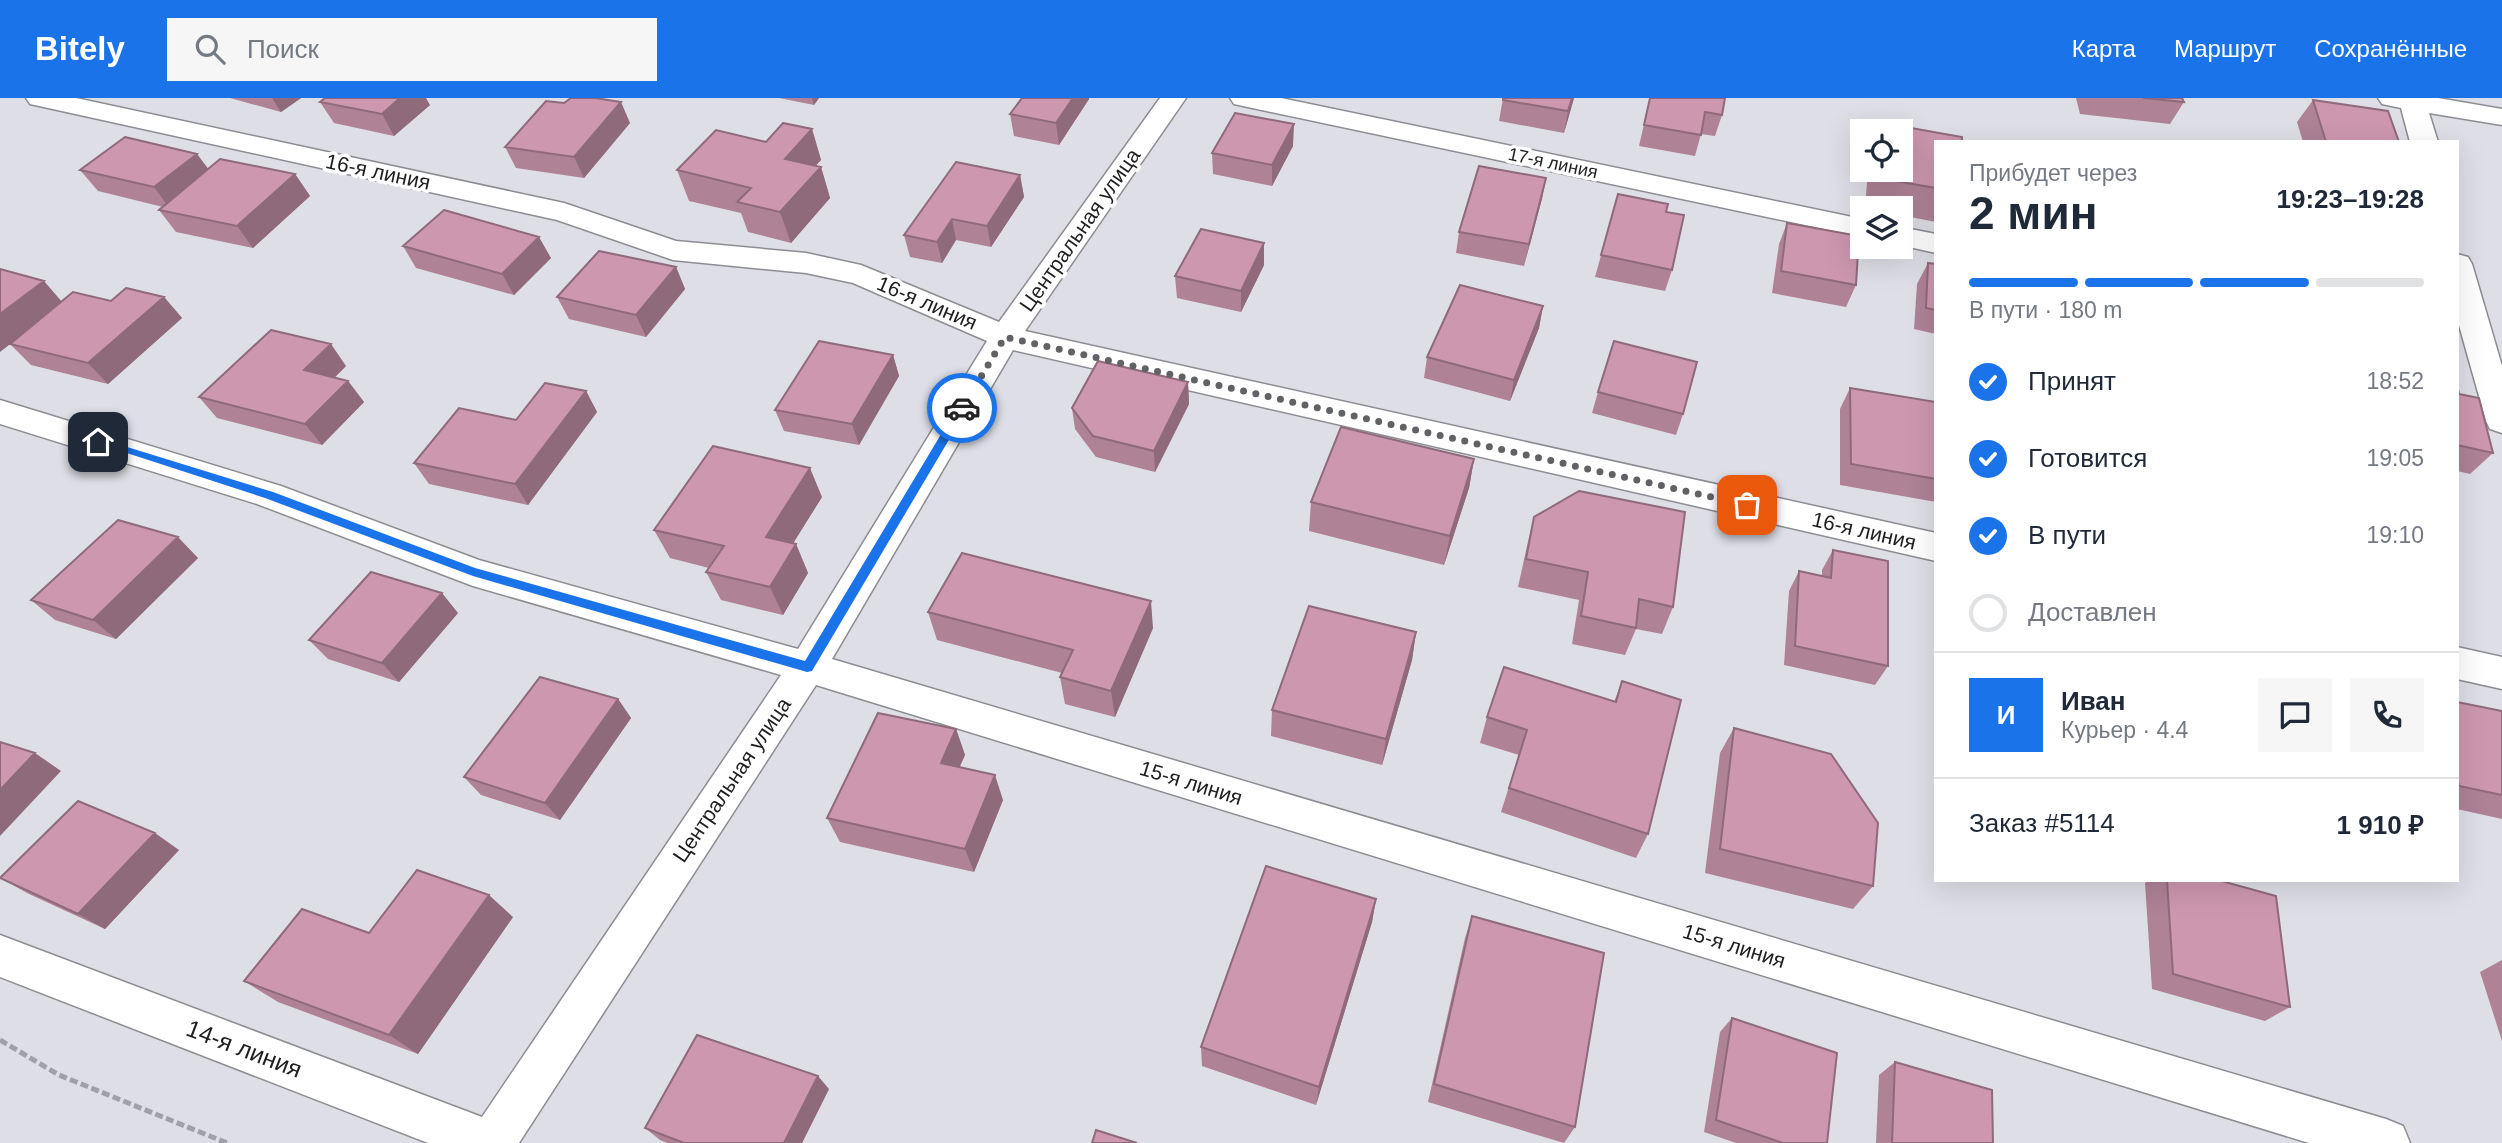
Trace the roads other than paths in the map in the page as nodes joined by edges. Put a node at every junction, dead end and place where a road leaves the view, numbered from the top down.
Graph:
1 (39, 98) edge
2 (1173, 98) edge
3 (1243, 98) edge
4 (2405, 99) edge
5 (2502, 117) edge
6 (2423, 140) edge
7 (1850, 225) edge
8 (1913, 239) edge
9 (1934, 244) edge
10 (2459, 272) edge
11 (1005, 337) junction
12 (2480, 356) edge
13 (0, 412) edge
14 (2502, 421) edge
15 (1934, 547) edge
16 (2459, 663) edge
17 (807, 667) junction
18 (2502, 674) edge
19 (0, 956) edge
20 (490, 1143) edge
21 (2386, 1143) edge

1 - 11 street, 16-я линия
2 - 11 street, Центральная улица
3 - 7 street, 17-я линия
4 - 5 street
4 - 6 street
8 - 9 street
10 - 12 street
11 - 15 street, 16-я линия
11 - 17 street, Центральная улица
12 - 14 street
13 - 17 street, 15-я линия
16 - 18 street
17 - 20 street, Центральная улица
17 - 21 street, 15-я линия
19 - 20 street, 14-я линия

